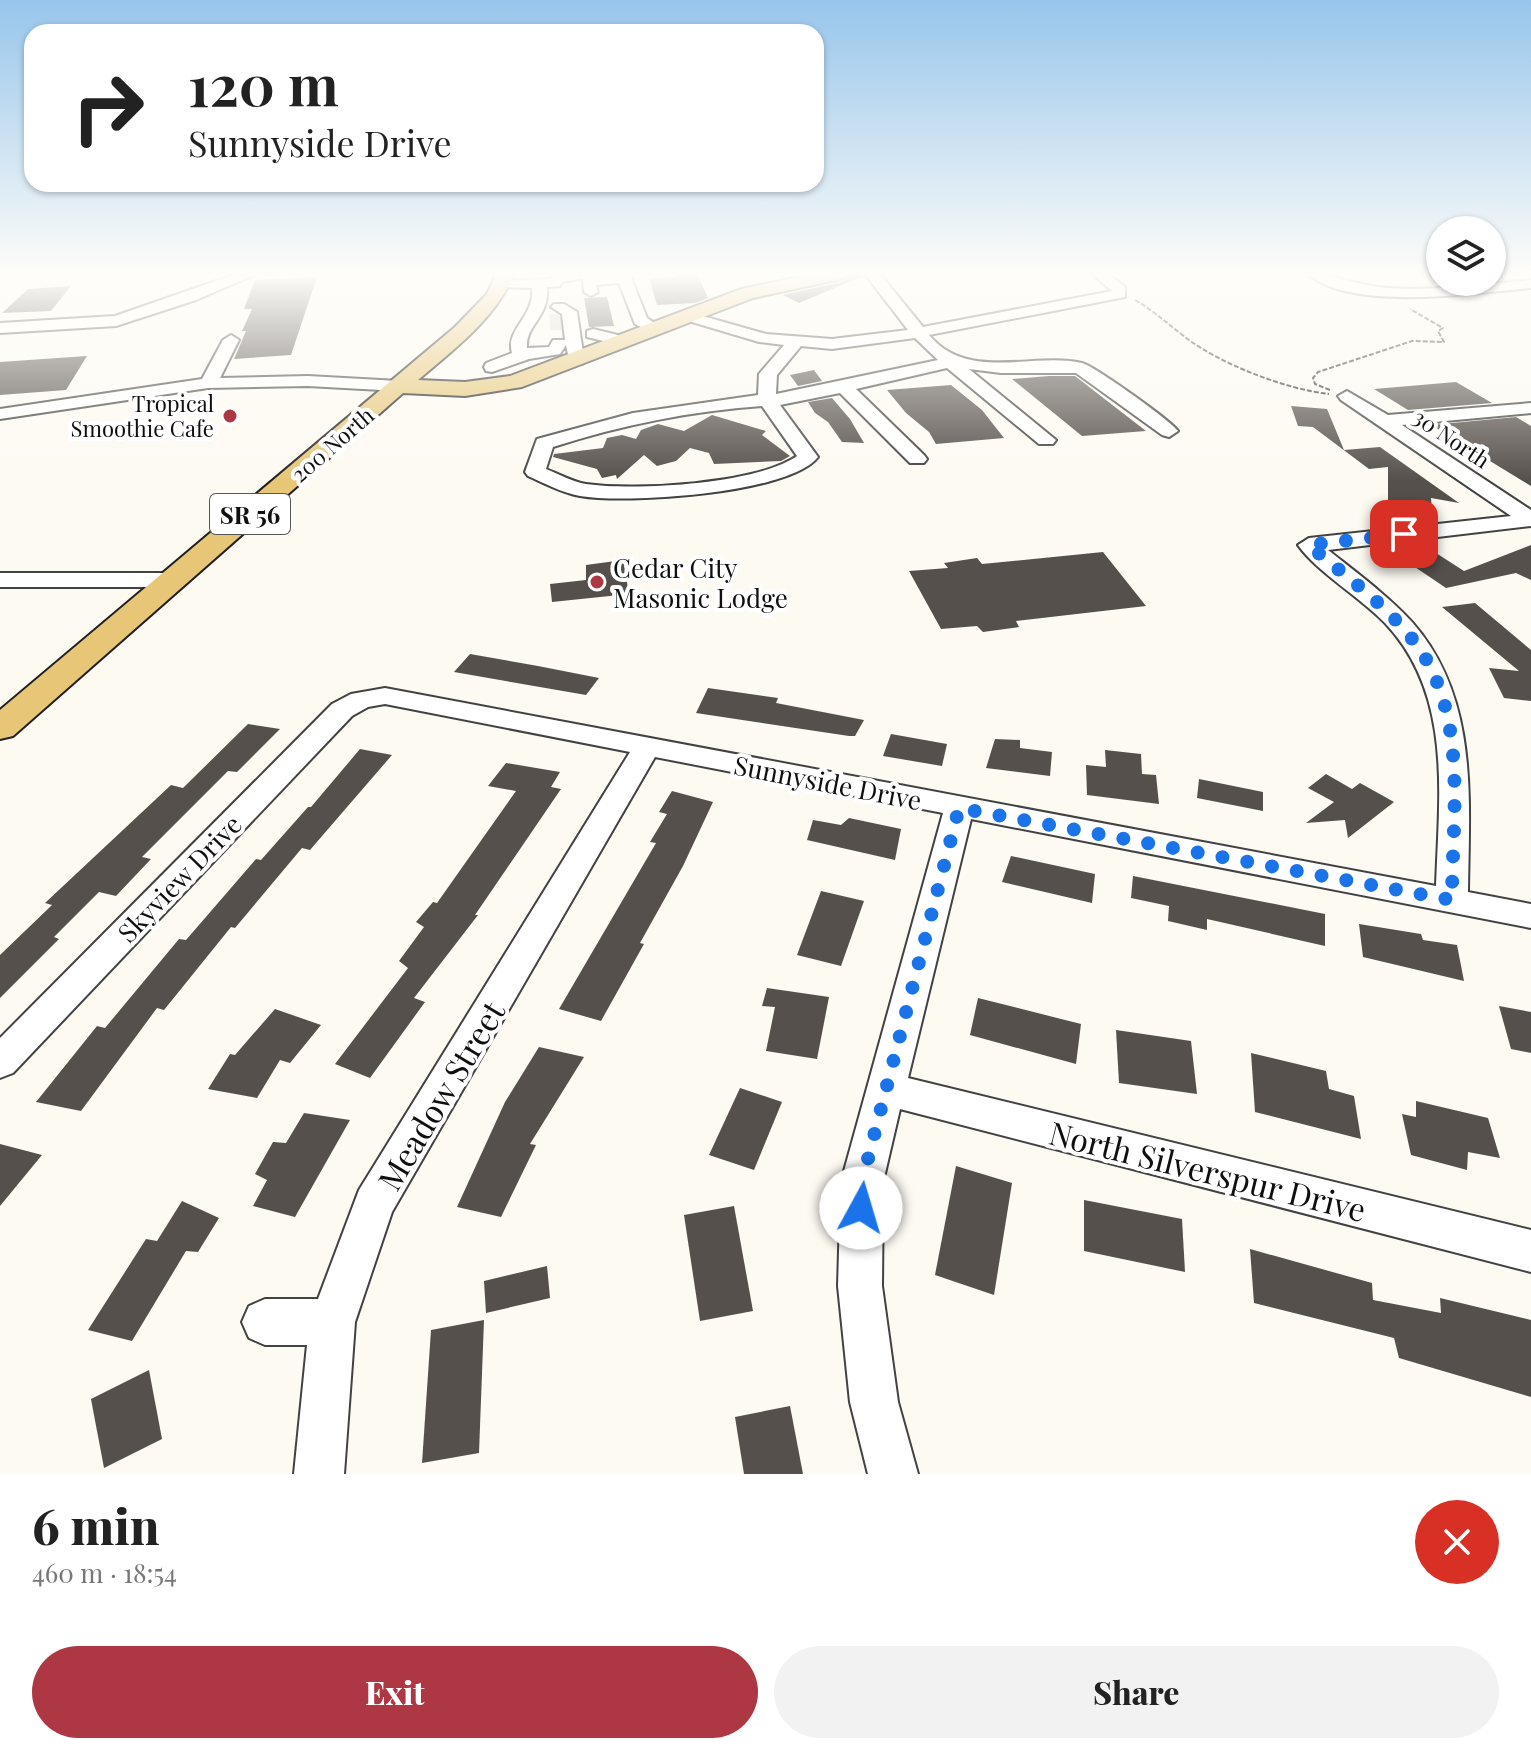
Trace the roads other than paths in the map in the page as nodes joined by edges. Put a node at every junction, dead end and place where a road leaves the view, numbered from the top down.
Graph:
1 (230, 343) edge
2 (448, 343) edge
3 (518, 343) edge
4 (559, 343) dead end
5 (573, 343) tunnel mouth
6 (619, 343) edge
7 (795, 343) joint
8 (809, 343) edge
9 (930, 343) edge
10 (526, 354) junction
11 (576, 360) junction
12 (953, 362) junction
13 (324, 363) dead end
14 (492, 367) dead end
15 (308, 381) junction
16 (208, 383) junction
17 (842, 385) junction
18 (399, 386) junction
19 (1347, 396) road end
20 (767, 400) junction
21 (1531, 408) edge
22 (0, 414) edge
23 (1384, 421) junction
24 (1169, 431) dead end
25 (1046, 440) dead end
26 (917, 459) dead end
27 (1531, 520) edge
28 (0, 580) edge
29 (173, 580) junction
30 (361, 700) joint
31 (0, 728) edge
32 (647, 747) junction
33 (959, 808) junction
34 (1452, 900) junction
35 (1531, 916) edge
36 (0, 1062) edge
37 (886, 1089) junction
38 (1531, 1251) edge
39 (265, 1322) dead end
40 (332, 1322) junction
41 (319, 1474) edge
42 (893, 1474) edge

1 - 16 street
2 - 18 main road, 200 North / SR 56
3 - 10 street
4 - 10 street
5 - 11 street
6 - 11 main road
7 - 8 street
7 - 20 street
9 - 12 street
10 - 14 street
11 - 18 main road
12 - 17 street
12 - 24 street
12 - 25 street
13 - 15 street
15 - 16 street
15 - 18 street
16 - 22 street
17 - 20 street
17 - 26 street
18 - 29 main road, 200 North / SR 56
19 - 23 street, 30 North
20 - 20 street
21 - 23 street
23 - 27 street, 30 North
27 - 34 street
28 - 29 street
29 - 31 main road, 200 North / SR 56
30 - 32 street, Sunnyside Drive
30 - 36 street, Skyview Drive
32 - 33 street, Sunnyside Drive
32 - 40 street, Meadow Street
33 - 34 street, Sunnyside Drive
33 - 37 street
34 - 35 street, Sunnyside Drive
37 - 38 street, North Silverspur Drive
37 - 42 street
39 - 40 street
40 - 41 street, Meadow Street

